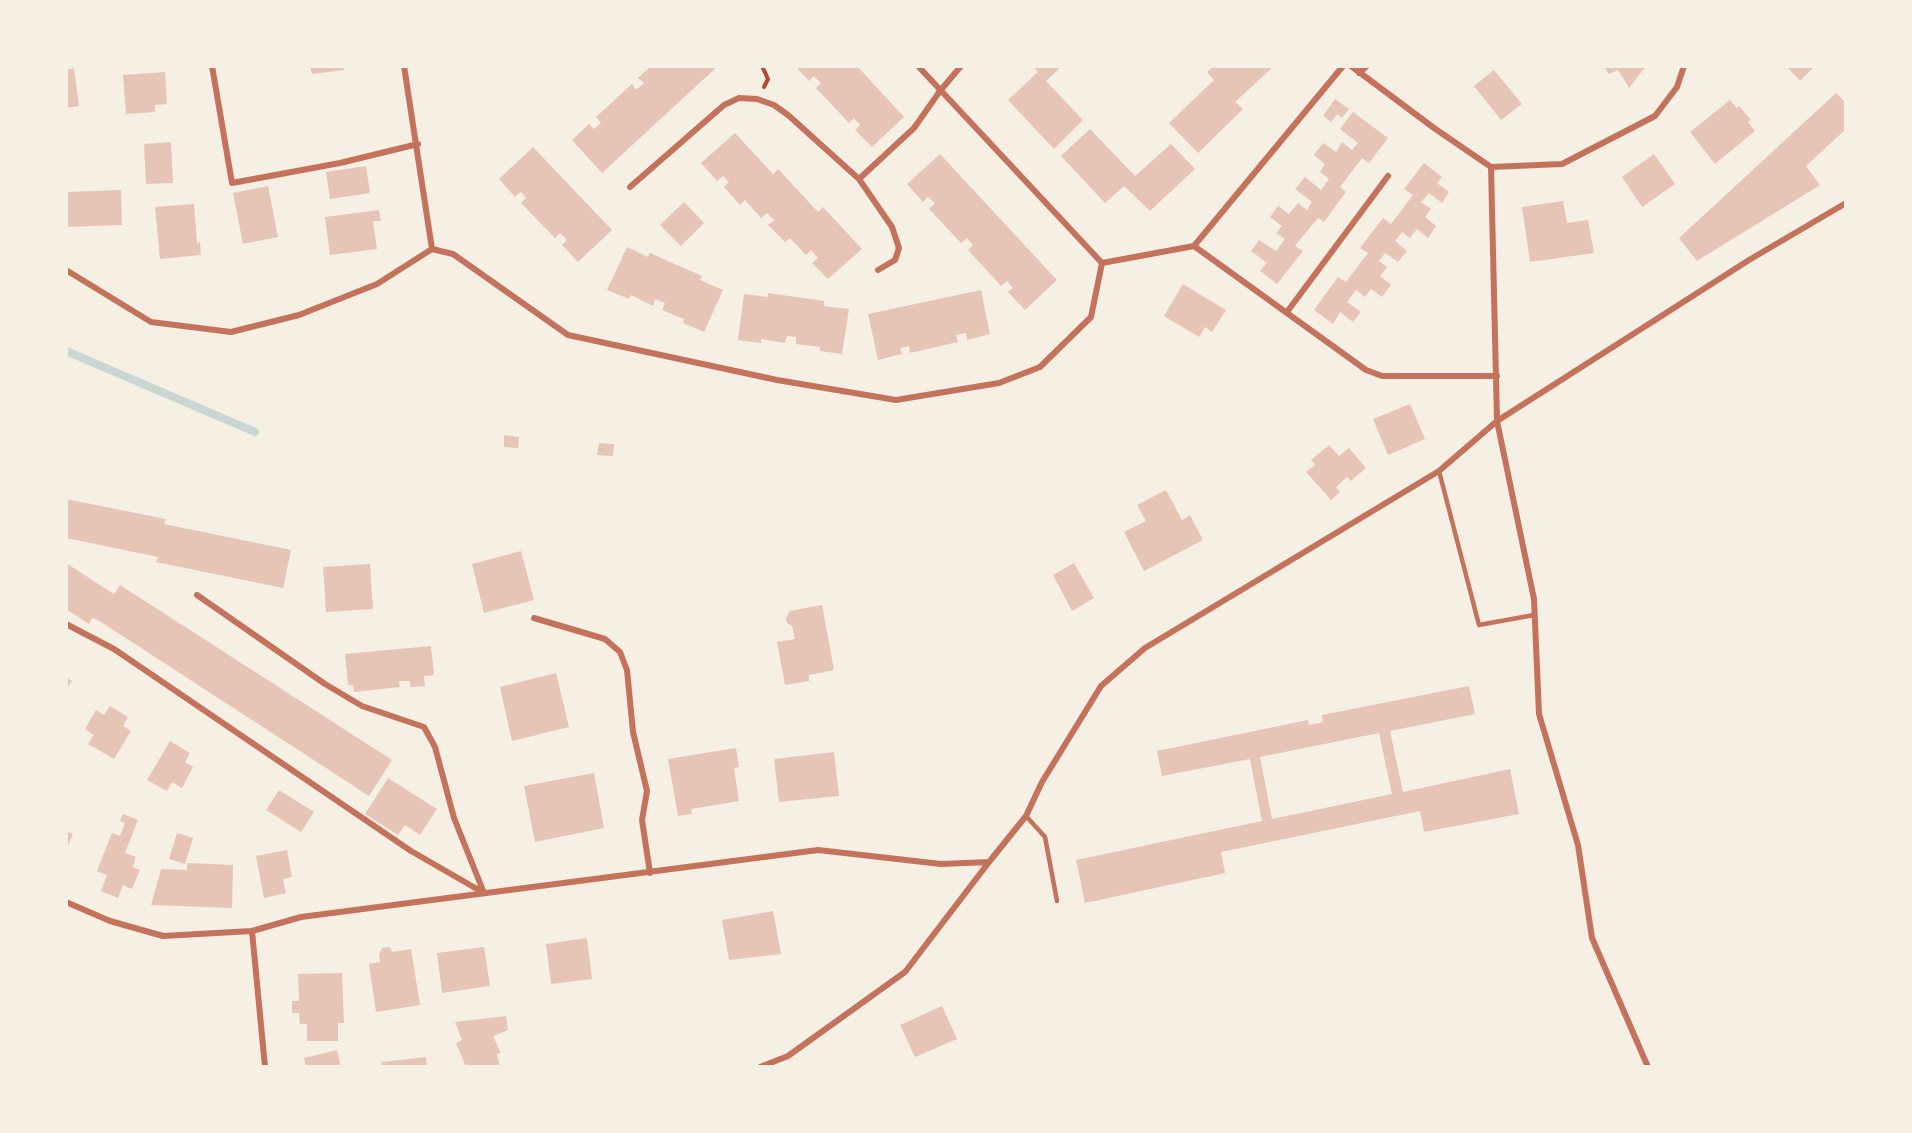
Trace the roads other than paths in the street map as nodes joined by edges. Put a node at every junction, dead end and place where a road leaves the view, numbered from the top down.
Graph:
1 (212, 66) edge
2 (404, 66) edge
3 (918, 66) edge
4 (962, 66) edge
5 (1343, 66) edge
6 (1351, 66) edge
7 (1367, 66) edge
8 (1684, 66) edge
9 (1359, 73) junction
10 (940, 91) junction
11 (418, 144) junction
12 (1491, 167) junction
13 (1388, 176) dead end
14 (859, 179) junction
15 (630, 187) dead end
16 (1846, 203) edge
17 (1194, 246) junction
18 (432, 249) junction
19 (1102, 263) junction
20 (66, 270) edge
21 (878, 270) dead end
22 (1287, 312) junction
23 (1497, 376) junction
24 (1497, 421) junction
25 (1439, 471) junction
26 (197, 595) dead end
27 (1534, 615) junction
28 (534, 618) dead end
29 (66, 624) edge
30 (1026, 816) junction
31 (989, 862) junction
32 (650, 873) junction
33 (484, 894) junction
34 (1057, 901) dead end
35 (66, 902) edge
36 (252, 931) junction
37 (265, 1067) edge
38 (760, 1067) edge
39 (1648, 1067) edge

1 - 11 street
2 - 11 street
3 - 10 street
4 - 10 street
5 - 17 street
6 - 9 street
7 - 9 street
8 - 12 street
9 - 12 street
10 - 14 street
10 - 19 street
11 - 18 street
12 - 23 street
13 - 22 street
14 - 15 street
14 - 21 street
16 - 24 street
17 - 19 street
17 - 22 street
18 - 19 street
18 - 20 street
22 - 23 street
23 - 24 street
24 - 25 street
24 - 27 street
25 - 27 lane
25 - 30 street
26 - 33 street
27 - 39 street
28 - 32 street
29 - 33 street
30 - 31 street
30 - 34 lane
31 - 32 street
31 - 38 street
32 - 33 street
33 - 36 street
35 - 36 street
36 - 37 street

